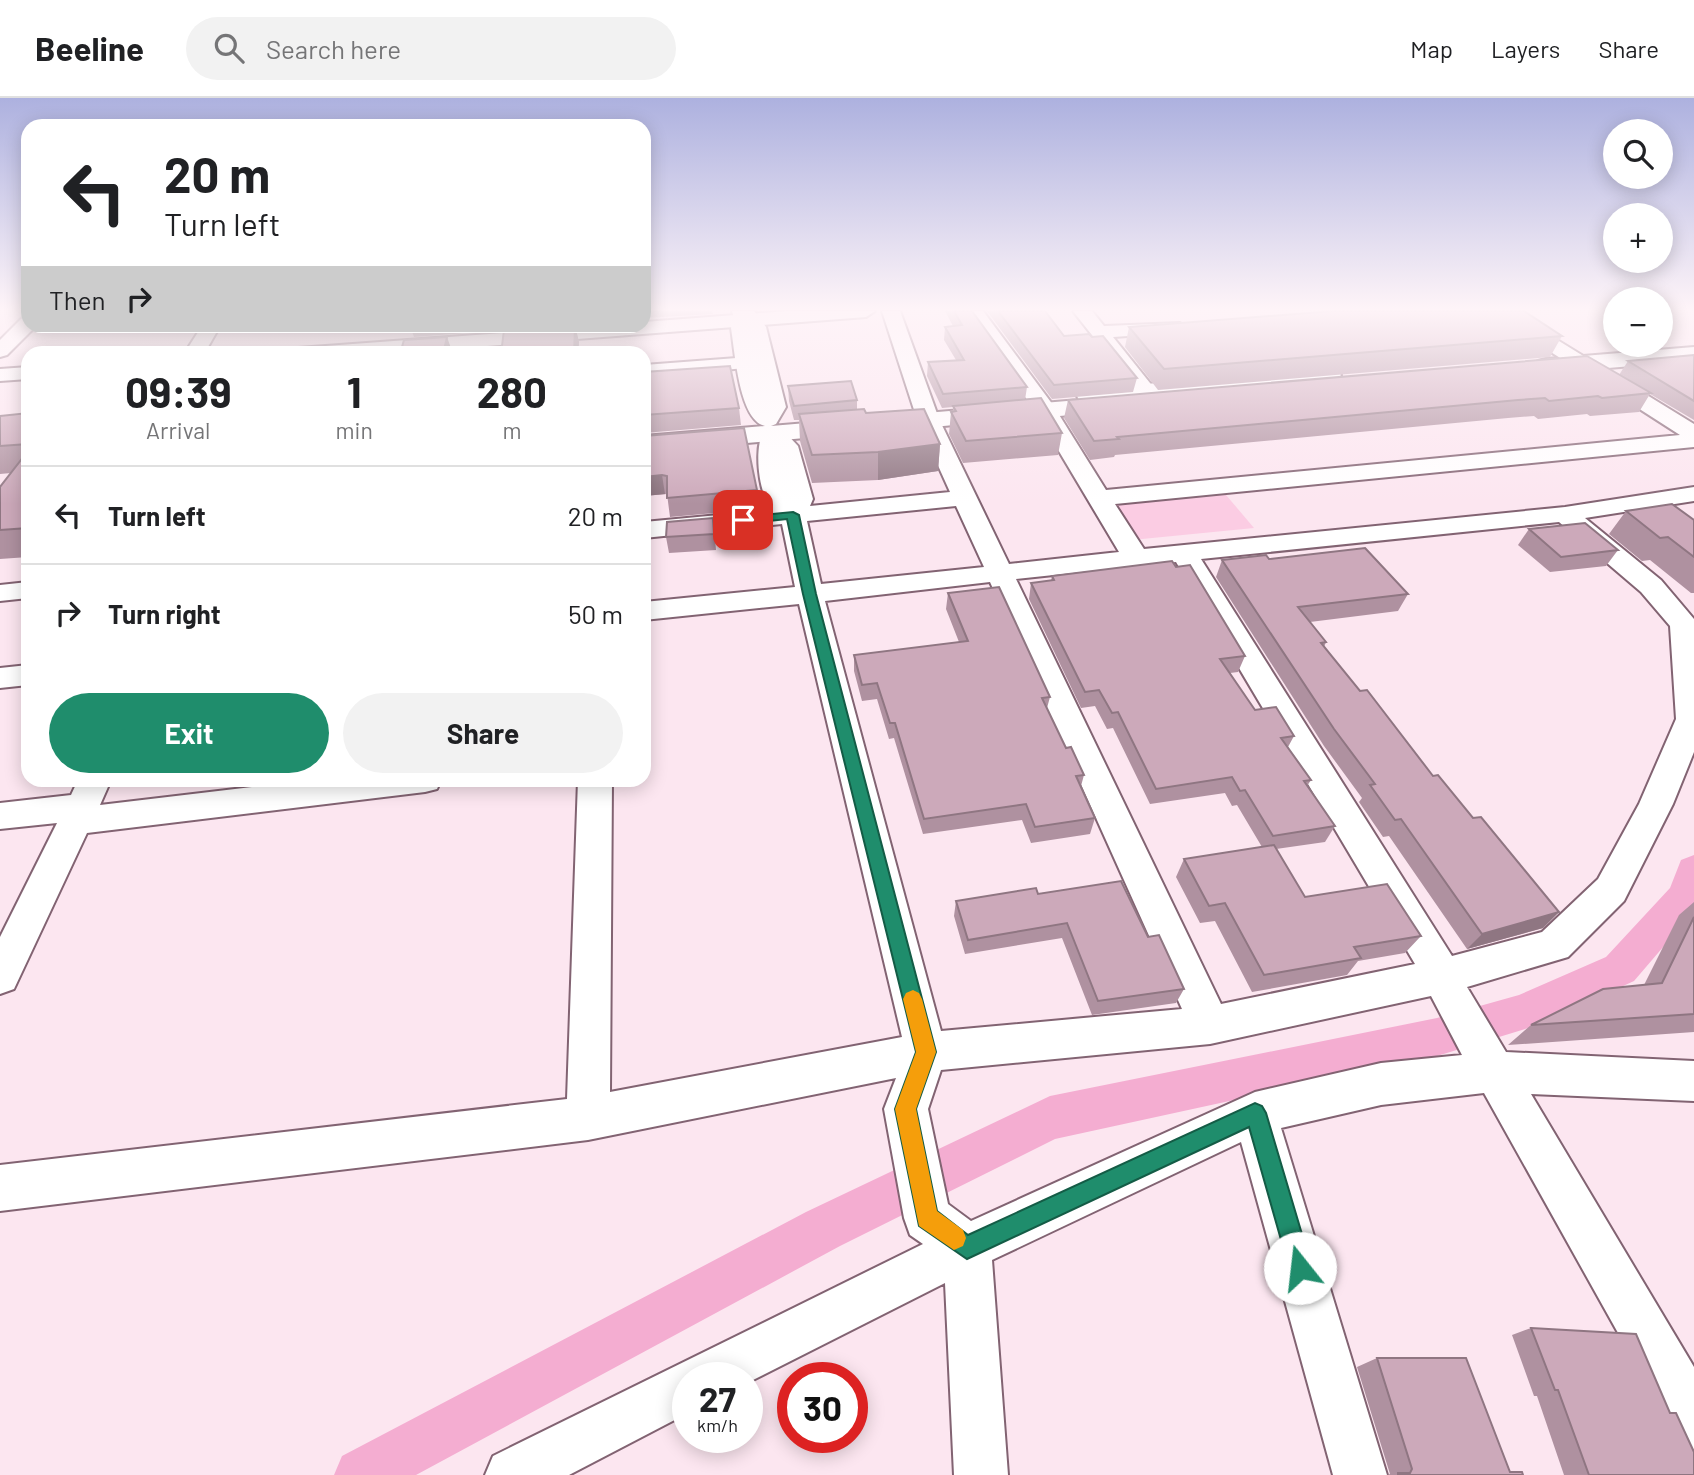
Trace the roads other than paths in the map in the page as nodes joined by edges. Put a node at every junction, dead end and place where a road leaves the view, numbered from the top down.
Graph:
1 (752, 375) edge
2 (766, 375) edge
3 (912, 375) edge
4 (1019, 375) edge
5 (1134, 375) edge
6 (1598, 375) edge
7 (1147, 392) junction
8 (1041, 405) junction
9 (925, 413) junction
10 (770, 426) junction
11 (651, 430) edge
12 (1694, 434) edge
13 (1694, 440) edge
14 (651, 443) edge
15 (1694, 494) edge
16 (967, 498) junction
17 (1100, 498) junction
18 (1565, 514) junction
19 (793, 515) junction
20 (651, 529) edge
21 (1184, 553) junction
22 (1136, 558) junction
23 (998, 572) junction
24 (21, 591) edge
25 (0, 593) edge
26 (810, 594) junction
27 (651, 610) edge
28 (322, 787) edge
29 (595, 787) edge
30 (85, 803) edge
31 (0, 816) edge
32 (0, 975) edge
33 (1447, 985) junction
34 (1210, 1025) junction
35 (926, 1052) junction
36 (1491, 1064) junction
37 (1694, 1081) edge
38 (1255, 1113) junction
39 (588, 1118) junction
40 (0, 1188) edge
41 (967, 1247) junction
42 (734, 1362) edge
43 (672, 1393) edge
44 (1694, 1423) edge
45 (518, 1473) edge
46 (981, 1475) edge
47 (1360, 1475) edge

1 - 10 main road
2 - 10 main road
3 - 9 street
4 - 8 street
5 - 7 street
6 - 12 street
7 - 8 main road
7 - 8 main road
8 - 9 main road
8 - 17 street
9 - 10 main road
9 - 16 street
10 - 11 main road
10 - 14 main road
10 - 19 street
13 - 17 street
15 - 18 street
16 - 19 street
16 - 23 street
17 - 22 street
18 - 21 street
18 - 33 street
19 - 20 street
19 - 26 street
21 - 22 street
21 - 33 street
22 - 23 street
23 - 26 street
23 - 34 street
24 - 25 street
26 - 27 street
26 - 35 street
28 - 30 street
29 - 39 street
30 - 31 street
30 - 32 street
33 - 34 street
33 - 36 street
34 - 35 street
35 - 39 street
35 - 41 street
36 - 37 street
36 - 38 street
36 - 44 street
38 - 41 street
38 - 47 street
39 - 40 street
41 - 42 street
41 - 46 street
43 - 45 street

